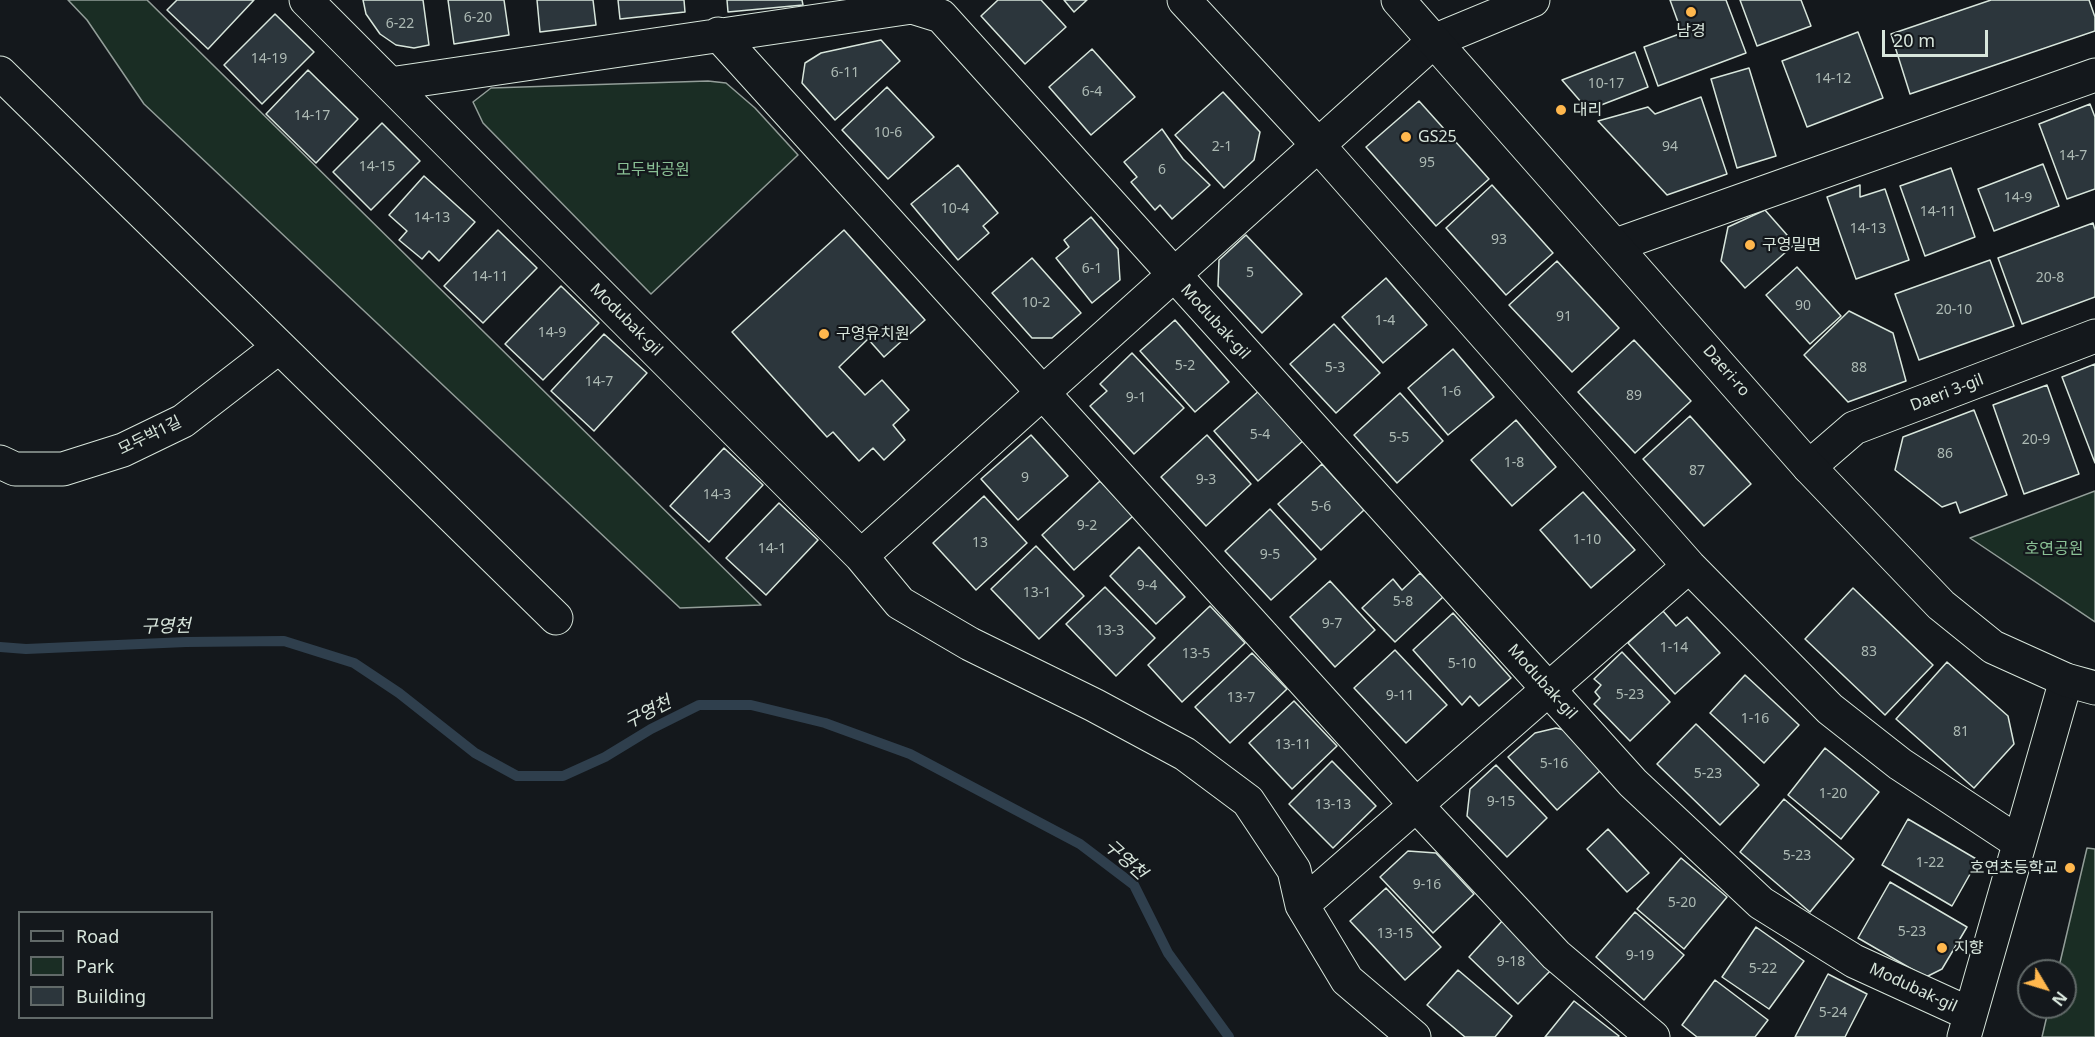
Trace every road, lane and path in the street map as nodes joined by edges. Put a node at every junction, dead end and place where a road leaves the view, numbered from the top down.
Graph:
1 (306, 0) edge
2 (1185, 0) edge
3 (1398, 0) edge
4 (1533, 0) edge
5 (718, 34) junction
6 (1434, 41) junction
7 (0, 73) edge
8 (2095, 75) edge
9 (390, 84) junction
10 (1318, 146) junction
11 (1616, 245) junction
12 (1173, 276) junction
13 (2095, 336) edge
14 (279, 347) junction
15 (1043, 392) junction
16 (0, 462) edge
17 (1809, 466) junction
18 (861, 556) junction
19 (1689, 566) junction
20 (556, 618) dead end
21 (2081, 684) edge
22 (1549, 689) junction
23 (1416, 805) junction
24 (2018, 842) junction
25 (1302, 905) junction
26 (1967, 1026) edge
27 (1414, 1037) edge
28 (1653, 1037) edge

1 - 9 street, Modubak-gil
2 - 10 street
3 - 6 street, Daeri-ro
4 - 6 street, Modubak-gil
5 - 9 street, Modubak-gil
5 - 12 street, Modubak-gil
5 - 15 street
6 - 10 street, Modubak-gil
6 - 11 street, Daeri-ro
7 - 14 street
8 - 11 street
9 - 18 street, Modubak-gil
10 - 12 street, Modubak-gil
10 - 19 street
11 - 17 street, Daeri-ro
12 - 15 street, Modubak-gil
12 - 22 street, Modubak-gil
13 - 17 street, Daeri 3-gil
14 - 16 street, 모두박1길
14 - 20 street
15 - 18 street, Modubak-gil
15 - 23 street
17 - 21 street, Daeri-ro
18 - 25 street, Modubak-gil
19 - 22 street
19 - 24 street
21 - 24 street
22 - 23 street
22 - 26 street, Modubak-gil
23 - 25 street
23 - 28 street
24 - 26 street
25 - 27 street, Modubak-gil

